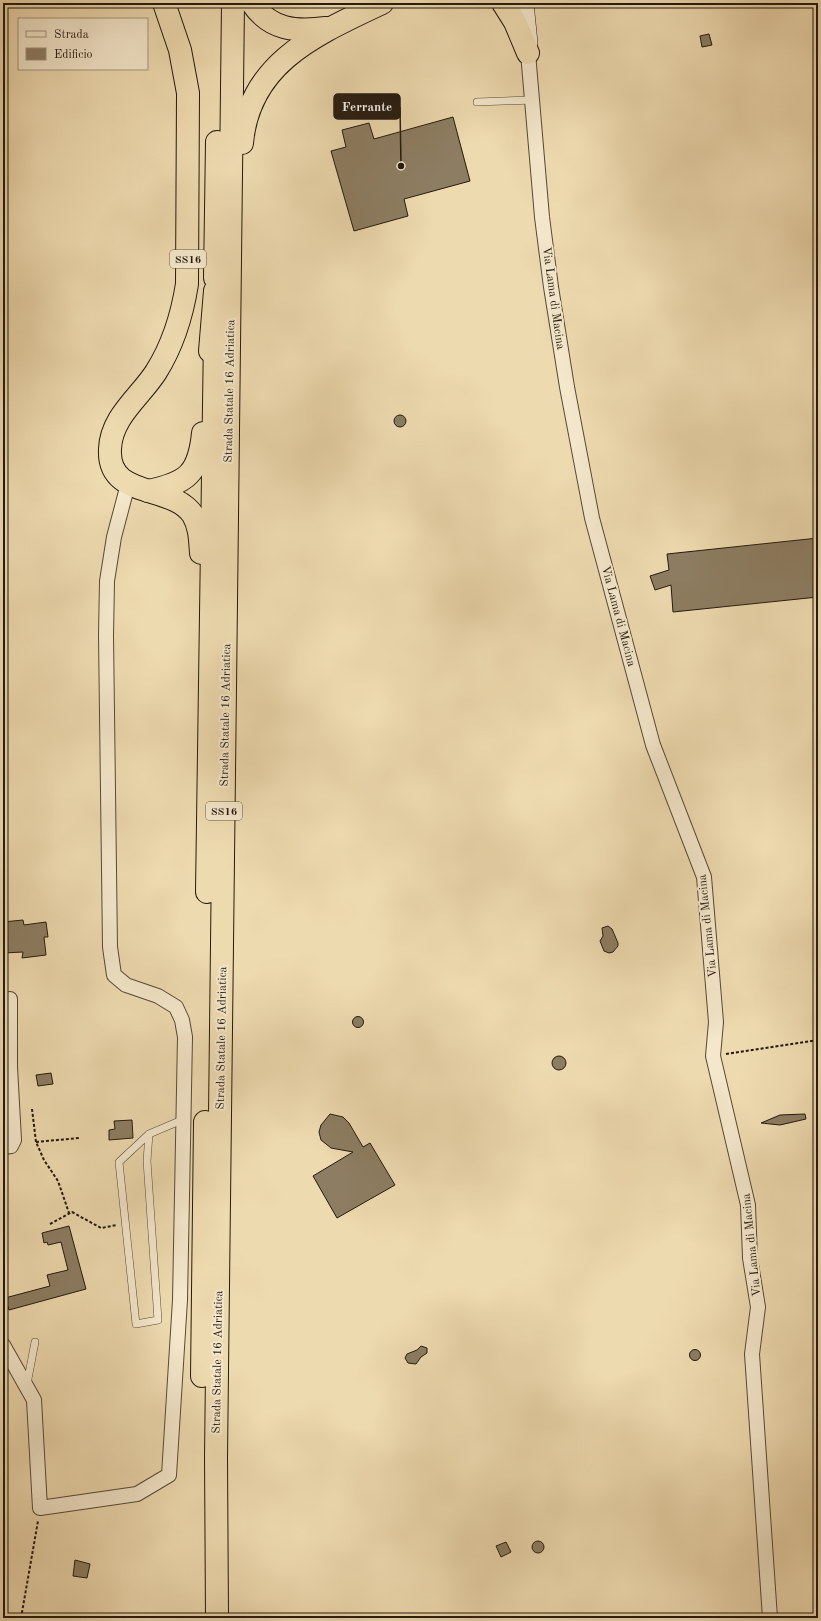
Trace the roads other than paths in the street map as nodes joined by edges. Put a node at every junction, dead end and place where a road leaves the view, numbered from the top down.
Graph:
1 (219, 3) edge
2 (233, 3) edge
3 (252, 3) edge
4 (382, 3) edge
5 (503, 3) edge
6 (524, 3) edge
7 (164, 5) edge
8 (331, 27) junction
9 (528, 53) junction
10 (532, 100) junction
11 (477, 102) dead end
12 (231, 252) junction
13 (215, 291) junction
14 (138, 487) junction
15 (210, 660) junction
16 (10, 999) dead end
17 (182, 1120) junction
18 (149, 1134) junction
19 (3, 1147) edge
20 (35, 1342) dead end
21 (3, 1346) edge
22 (26, 1386) junction
23 (202, 1618) edge
24 (217, 1618) edge
25 (770, 1618) edge

1 - 13 highway, Strada Statale 16 Adriatica / SS16
2 - 12 highway, Strada Statale 16 Adriatica / SS16
3 - 8 highway, SS16
4 - 8 highway, SS16
5 - 9 highway
6 - 9 street
7 - 14 highway, SS16
8 - 12 highway, SS16
9 - 10 street, Via Lama di Macina
10 - 11 lane
10 - 25 street, Via Lama di Macina
12 - 24 highway, Strada Statale 16 Adriatica / SS16
13 - 14 highway, SS16
13 - 15 highway, Strada Statale 16 Adriatica / SS16
14 - 15 highway, SS16
14 - 17 street
15 - 23 highway, Strada Statale 16 Adriatica / SS16
16 - 19 street
17 - 18 lane
17 - 22 street
18 - 18 lane
20 - 22 lane
21 - 22 street

